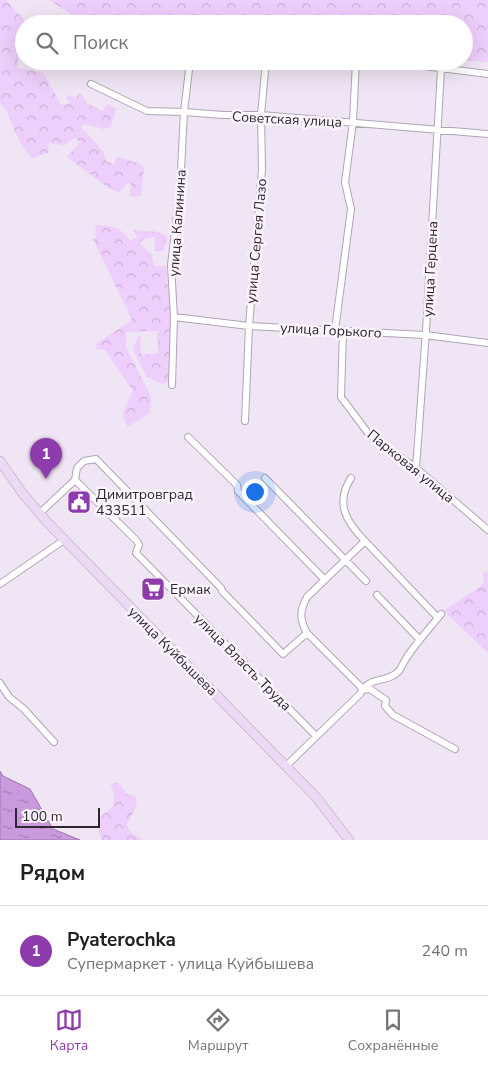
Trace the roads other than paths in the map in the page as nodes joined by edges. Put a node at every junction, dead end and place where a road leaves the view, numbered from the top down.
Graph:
1 (189, 70) edge
2 (265, 70) edge
3 (356, 70) edge
4 (441, 70) edge
5 (450, 70) edge
6 (488, 74) edge
7 (91, 84) dead end
8 (184, 112) junction
9 (261, 115) junction
10 (353, 122) junction
11 (438, 130) junction
12 (488, 134) edge
13 (174, 316) junction
14 (249, 326) junction
15 (335, 330) junction
16 (343, 330) junction
17 (425, 336) junction
18 (488, 343) edge
19 (172, 385) dead end
20 (245, 421) dead end
21 (188, 437) dead end
22 (0, 461) edge
23 (416, 468) junction
24 (265, 478) dead end
25 (351, 478) dead end
26 (75, 480) junction
27 (40, 513) junction
28 (488, 530) edge
29 (64, 540) junction
30 (365, 541) junction
31 (345, 560) junction
32 (325, 580) junction
33 (366, 581) dead end
34 (0, 584) edge
35 (377, 595) dead end
36 (307, 633) junction
37 (420, 640) junction
38 (0, 684) edge
39 (362, 690) junction
40 (316, 736) junction
41 (54, 742) dead end
42 (455, 749) dead end
43 (286, 766) junction
44 (349, 840) edge

1 - 8 street, улица Калинина
2 - 9 street, улица Сергея Лазо
3 - 10 street
4 - 11 street, улица Герцена
5 - 6 street
7 - 8 street, Советская улица
8 - 9 street, Советская улица
8 - 13 street, улица Калинина
9 - 10 street, Советская улица
9 - 14 street, улица Сергея Лазо
10 - 11 street, Советская улица
10 - 15 street
11 - 12 street, Советская улица
11 - 17 street, улица Герцена
13 - 14 street, улица Горького
13 - 19 street, улица Калинина
14 - 15 street, улица Горького
14 - 20 street, улица Сергея Лазо
15 - 16 street, улица Горького
16 - 17 street, улица Горького
16 - 23 street, Парковая улица
17 - 18 street, улица Горького
17 - 23 street, улица Герцена
21 - 32 street
22 - 27 main road, улица Куйбышева
23 - 28 street, Парковая улица
24 - 31 street
25 - 30 street
26 - 27 street
26 - 36 street
26 - 40 street, улица Власть Труда
27 - 29 main road, улица Куйбышева
29 - 34 street
29 - 43 main road, улица Куйбышева
30 - 31 street
30 - 37 street
31 - 32 street
31 - 33 street
32 - 36 street
35 - 37 street
36 - 39 street
37 - 39 street
38 - 41 street
39 - 40 street
39 - 42 street
40 - 43 street
43 - 44 main road, улица Куйбышева

